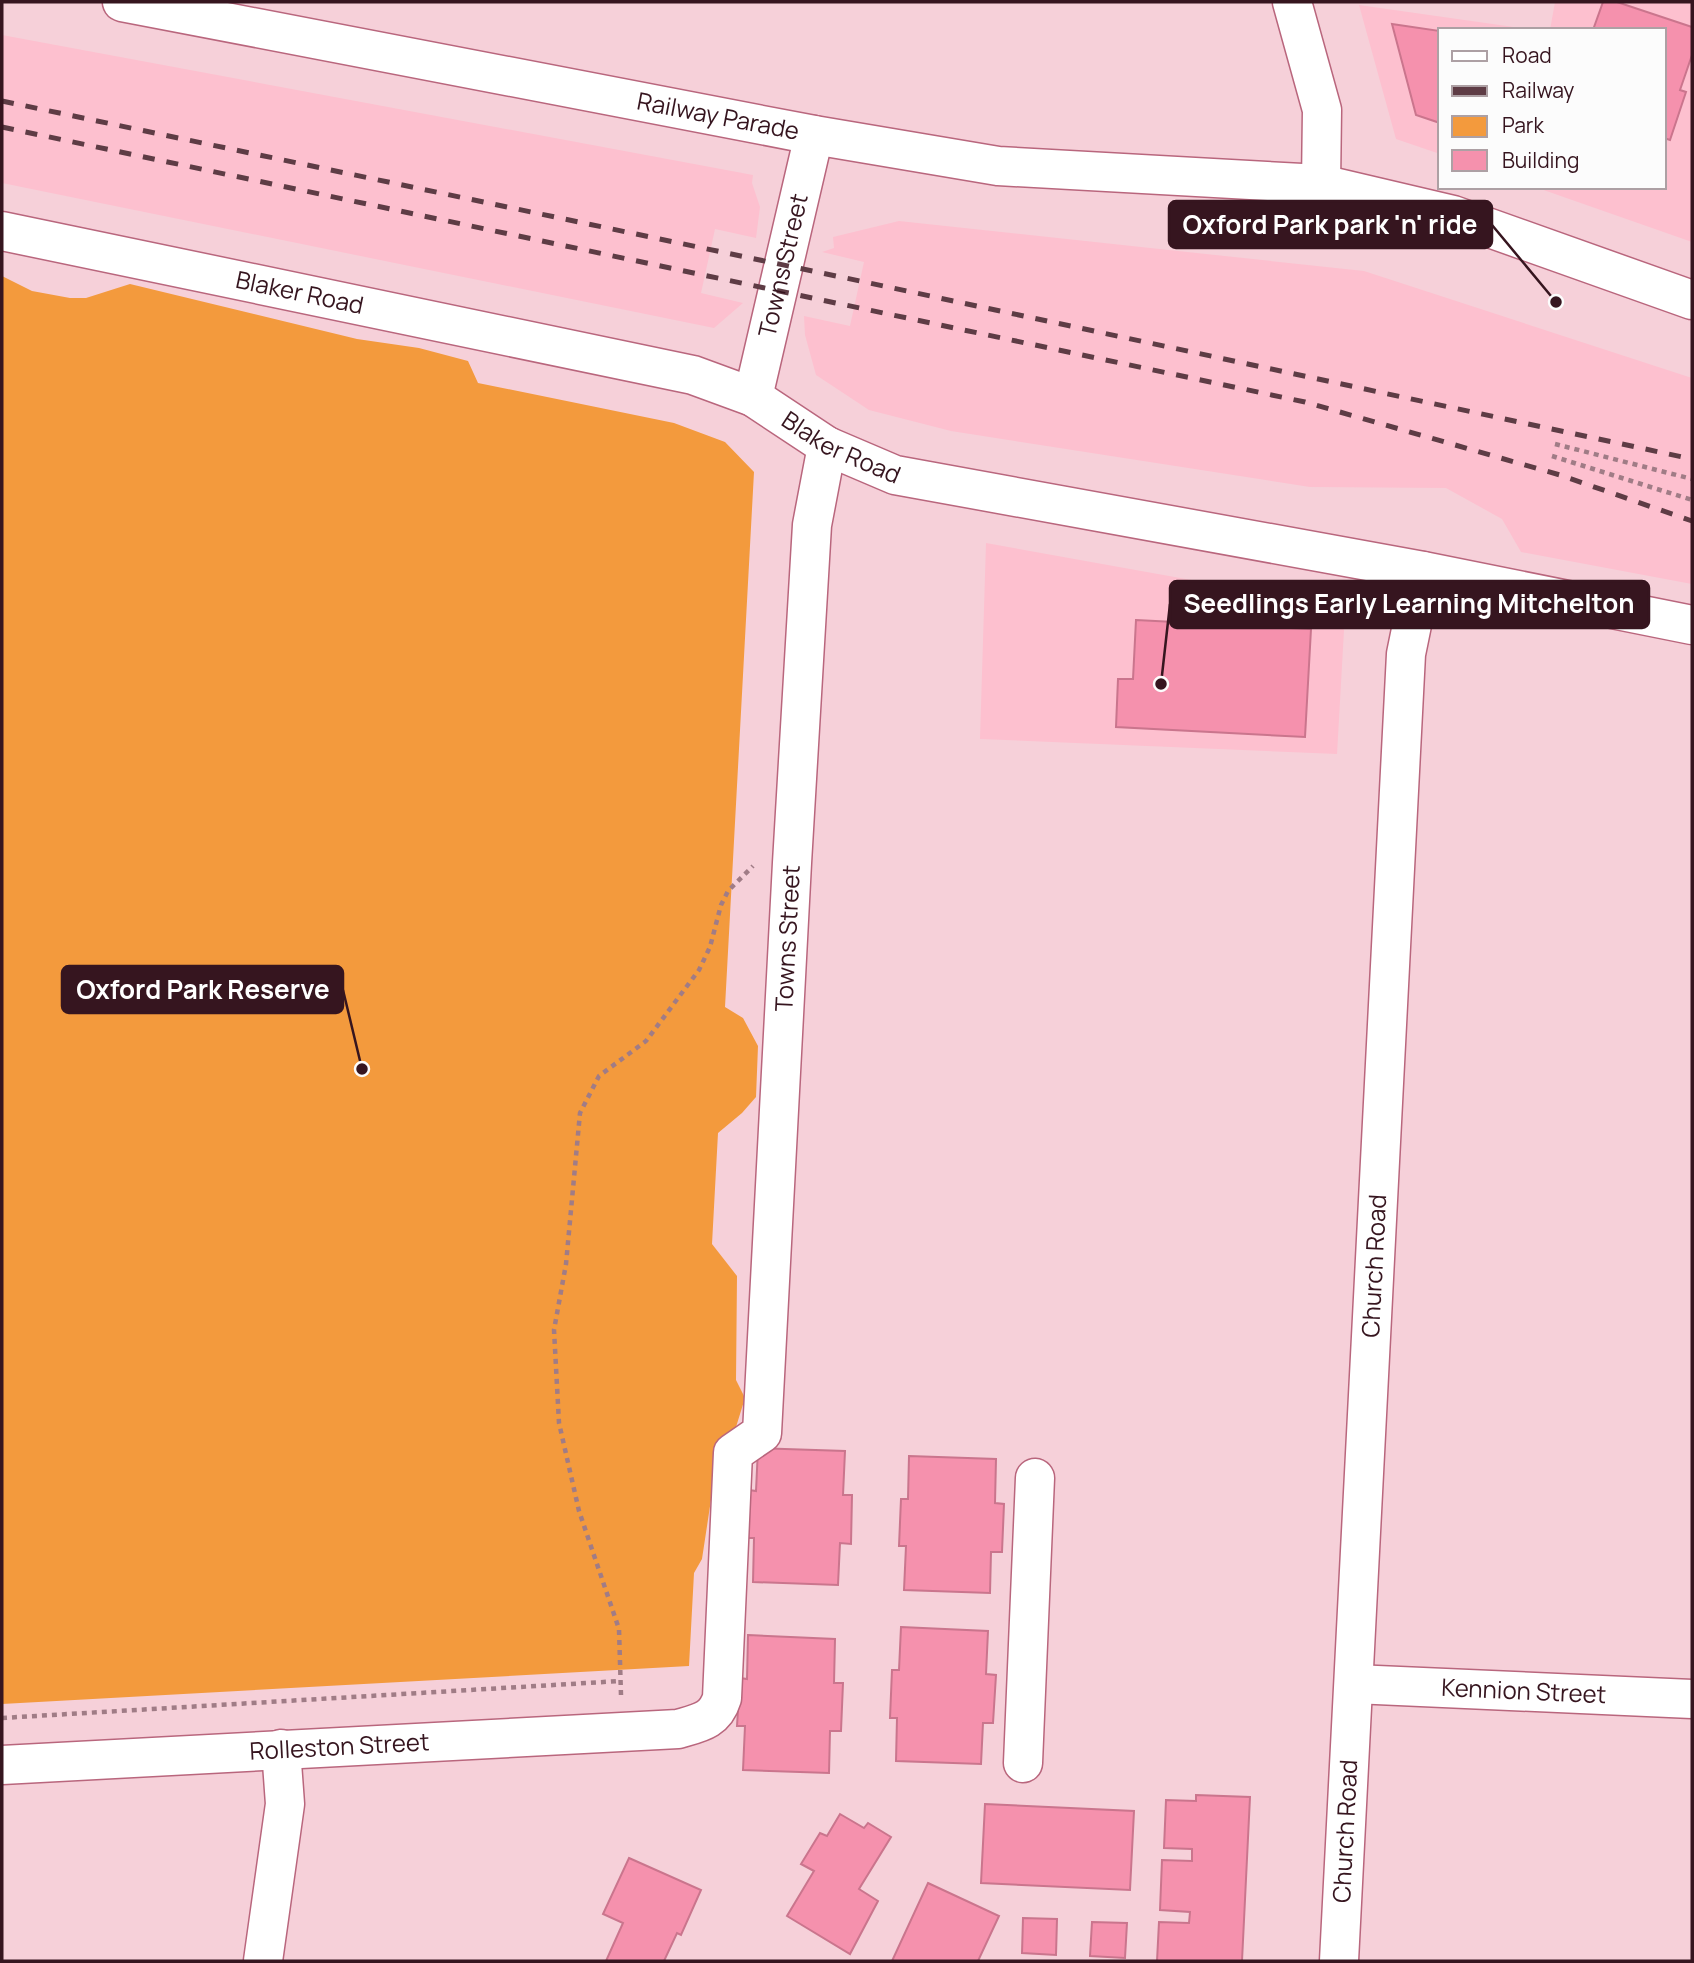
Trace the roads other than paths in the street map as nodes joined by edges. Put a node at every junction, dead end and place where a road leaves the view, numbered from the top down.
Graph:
1 (122, 2) edge
2 (1292, 2) edge
3 (814, 135) junction
4 (1321, 184) junction
5 (2, 231) edge
6 (1692, 300) edge
7 (752, 397) junction
8 (827, 446) junction
9 (1423, 571) junction
10 (1692, 625) edge
11 (762, 1433) joint
12 (1035, 1478) dead end
13 (1354, 1684) junction
14 (1692, 1699) edge
15 (281, 1749) junction
16 (1023, 1763) dead end
17 (2, 1765) edge
18 (263, 1961) edge
19 (1339, 1961) edge

1 - 3 street, Railway Parade
2 - 4 street
3 - 4 street, Railway Parade
3 - 7 street, Towns Street
4 - 6 street, Railway Parade
5 - 7 street, Blaker Road
7 - 8 street, Blaker Road
8 - 9 street, Blaker Road
8 - 11 street, Towns Street
9 - 10 street, Blaker Road
9 - 13 street, Church Road
11 - 15 street, Rolleston Street
12 - 16 street
13 - 14 street, Kennion Street
13 - 19 street, Church Road
15 - 17 street, Rolleston Street
15 - 18 street

